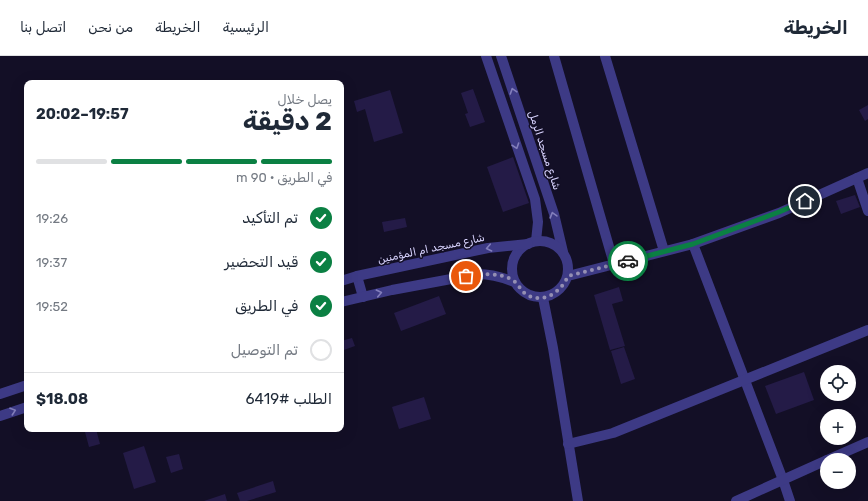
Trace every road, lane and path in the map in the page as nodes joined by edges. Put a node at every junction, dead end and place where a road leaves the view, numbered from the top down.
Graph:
1 (486, 56) edge
2 (501, 56) edge
3 (554, 56) edge
4 (605, 56) edge
5 (868, 173) edge
6 (857, 178) junction
7 (868, 211) edge
8 (532, 242) junction
9 (693, 244) junction
10 (664, 251) junction
11 (563, 252) junction
12 (614, 264) junction
13 (357, 276) junction
14 (568, 276) junction
15 (344, 280) edge
16 (514, 282) junction
17 (363, 297) junction
18 (543, 298) junction
19 (344, 301) edge
20 (868, 330) edge
21 (746, 380) junction
22 (24, 386) edge
23 (0, 394) edge
24 (24, 408) edge
25 (0, 416) edge
26 (868, 442) edge
27 (568, 444) junction
28 (843, 453) edge
29 (820, 463) edge
30 (784, 480) junction
31 (578, 501) edge
32 (736, 501) edge
33 (790, 501) edge

1 -> 8 street
11 -> 2 street, شارع مسجد الرمل
3 - 12 street
4 - 10 street
5 - 6 street
6 - 7 street
6 - 9 street
8 - 11 street
8 -> 13 street, شارع مسجد ام المؤمنين
8 - 16 street
9 - 10 street
9 - 21 street
10 - 12 street
11 - 14 street
12 - 14 street
13 - 15 street, شارع مسجد ام المؤمنين
13 - 17 street
14 - 18 street
17 -> 16 street
16 - 18 street
17 - 19 street
18 - 27 street
20 - 21 street
21 - 27 street
21 - 30 street
22 - 23 street
25 -> 24 street
26 - 28 street
27 - 31 street
29 - 30 street
30 - 32 street
30 - 33 street

